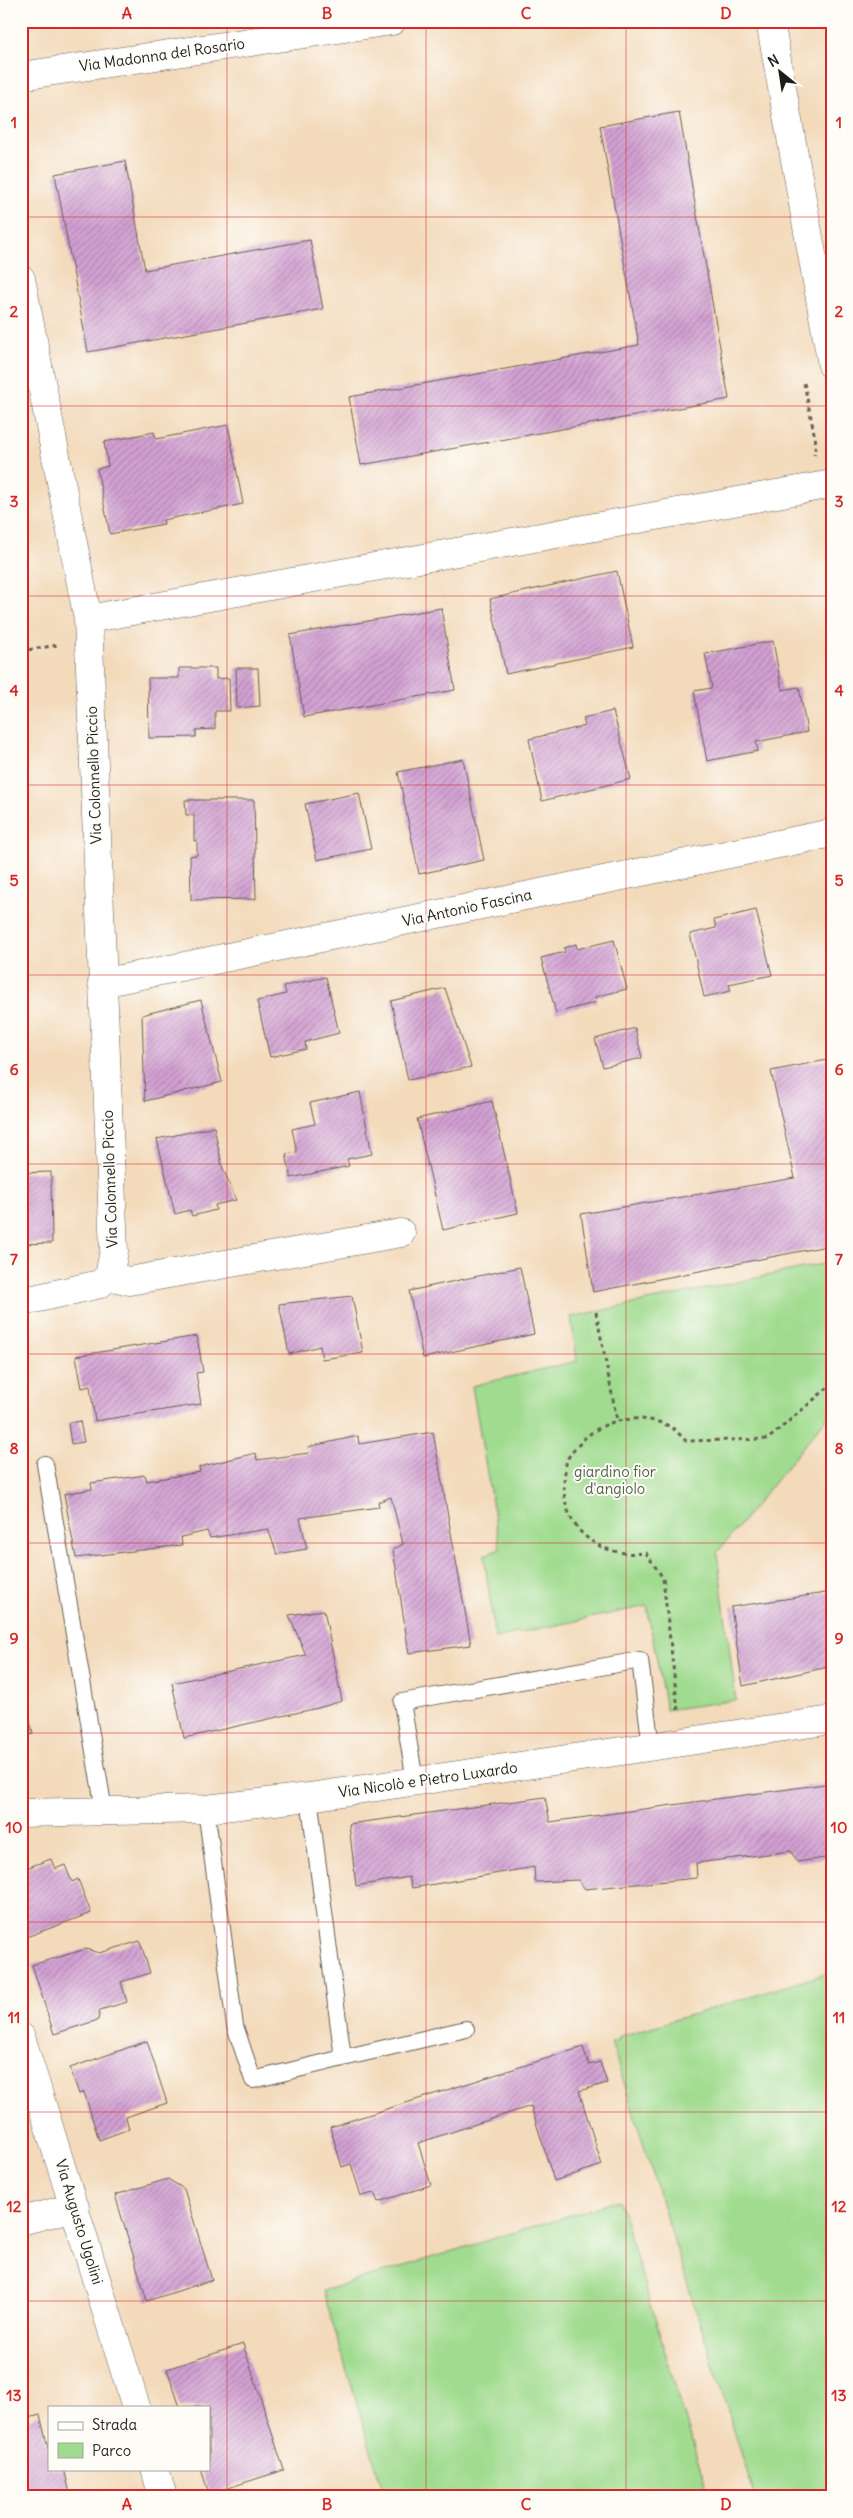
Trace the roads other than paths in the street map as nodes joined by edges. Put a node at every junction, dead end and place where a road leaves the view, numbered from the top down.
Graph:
1 (392, 21) edge
2 (770, 21) edge
3 (21, 76) edge
4 (21, 279) edge
5 (832, 366) edge
6 (832, 484) edge
7 (88, 619) junction
8 (832, 833) edge
9 (102, 983) junction
10 (400, 1232) dead end
11 (109, 1276) junction
12 (21, 1302) edge
13 (45, 1464) dead end
14 (832, 1720) edge
15 (651, 1747) junction
16 (414, 1782) junction
17 (309, 1797) junction
18 (206, 1809) junction
19 (104, 1810) junction
20 (21, 1813) edge
21 (466, 2029) dead end
22 (21, 2037) edge
23 (343, 2058) junction
24 (75, 2207) junction
25 (21, 2221) edge
26 (136, 2406) edge
27 (155, 2470) edge
28 (163, 2497) edge

1 - 3 street, Via Madonna del Rosario
2 - 5 street
4 - 7 street, Via Colonnello Piccio
6 - 7 street
7 - 9 street, Via Colonnello Piccio
8 - 9 street, Via Antonio Fascina
9 - 11 street, Via Colonnello Piccio
10 - 11 street
11 - 12 street
13 - 19 lane
14 - 15 street, Via Nicolò e Pietro Luxardo
15 - 16 street, Via Nicolò e Pietro Luxardo
15 - 16 lane
16 - 17 street, Via Nicolò e Pietro Luxardo
17 - 18 street, Via Nicolò e Pietro Luxardo
17 - 23 lane
18 - 19 street, Via Nicolò e Pietro Luxardo
18 - 23 lane
19 - 20 street, Via Nicolò e Pietro Luxardo
21 - 23 lane
22 - 24 street, Via Augusto Ugolini
24 - 25 street
24 - 26 street, Via Augusto Ugolini
27 - 28 street

